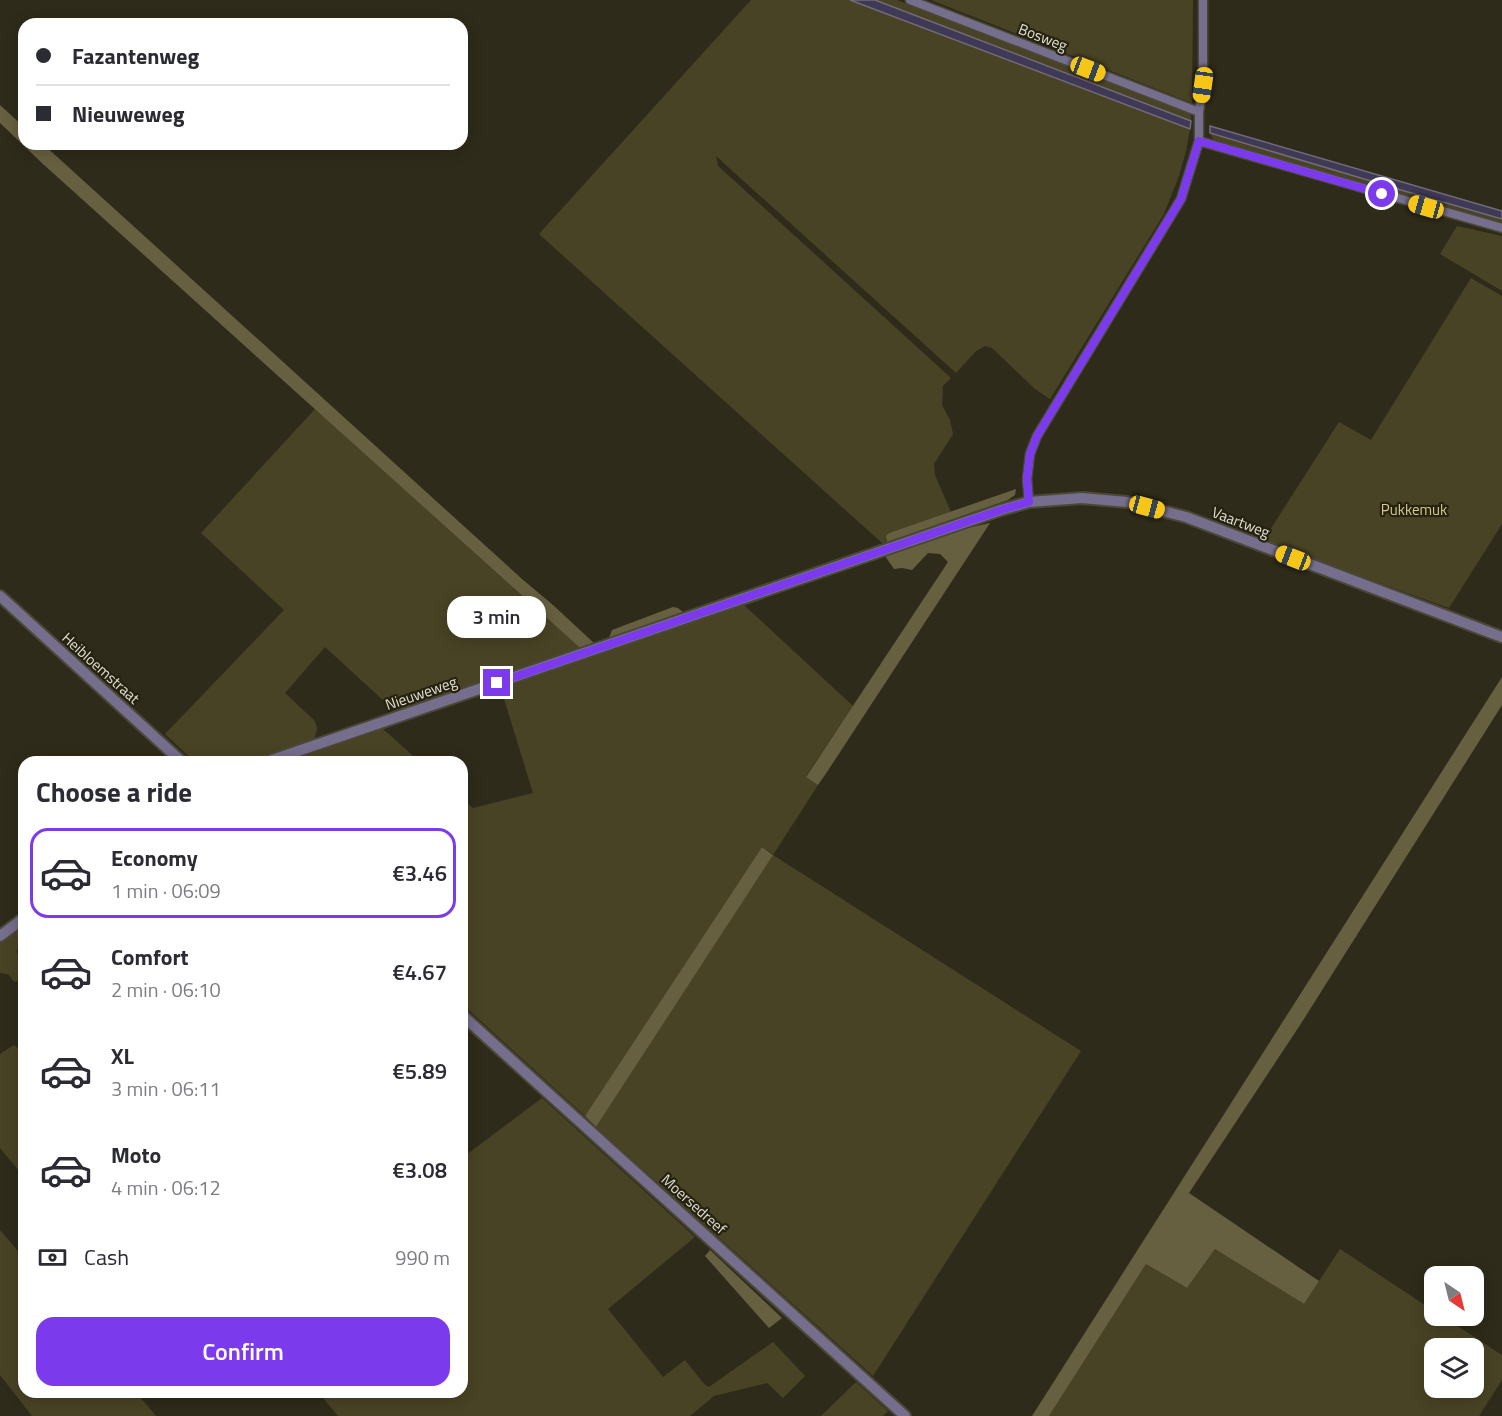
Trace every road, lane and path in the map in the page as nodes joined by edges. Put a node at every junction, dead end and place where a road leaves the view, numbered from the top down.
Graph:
1 (910, 0) edge
2 (1203, 0) edge
3 (1199, 112) junction
4 (1199, 136) junction
5 (1502, 228) edge
6 (1029, 502) junction
7 (0, 596) edge
8 (1502, 637) edge
9 (175, 756) edge
10 (284, 756) edge
11 (18, 922) edge
12 (0, 936) edge
13 (468, 1020) edge
14 (905, 1416) edge

1 - 3 street, Bosweg
2 - 3 street
3 - 4 street
4 - 5 street
4 - 6 street
6 - 8 street, Vaartweg
6 - 10 street, Nieuweweg
7 - 9 street, Heibloemstraat
11 - 12 street
13 - 14 street, Moersedreef

